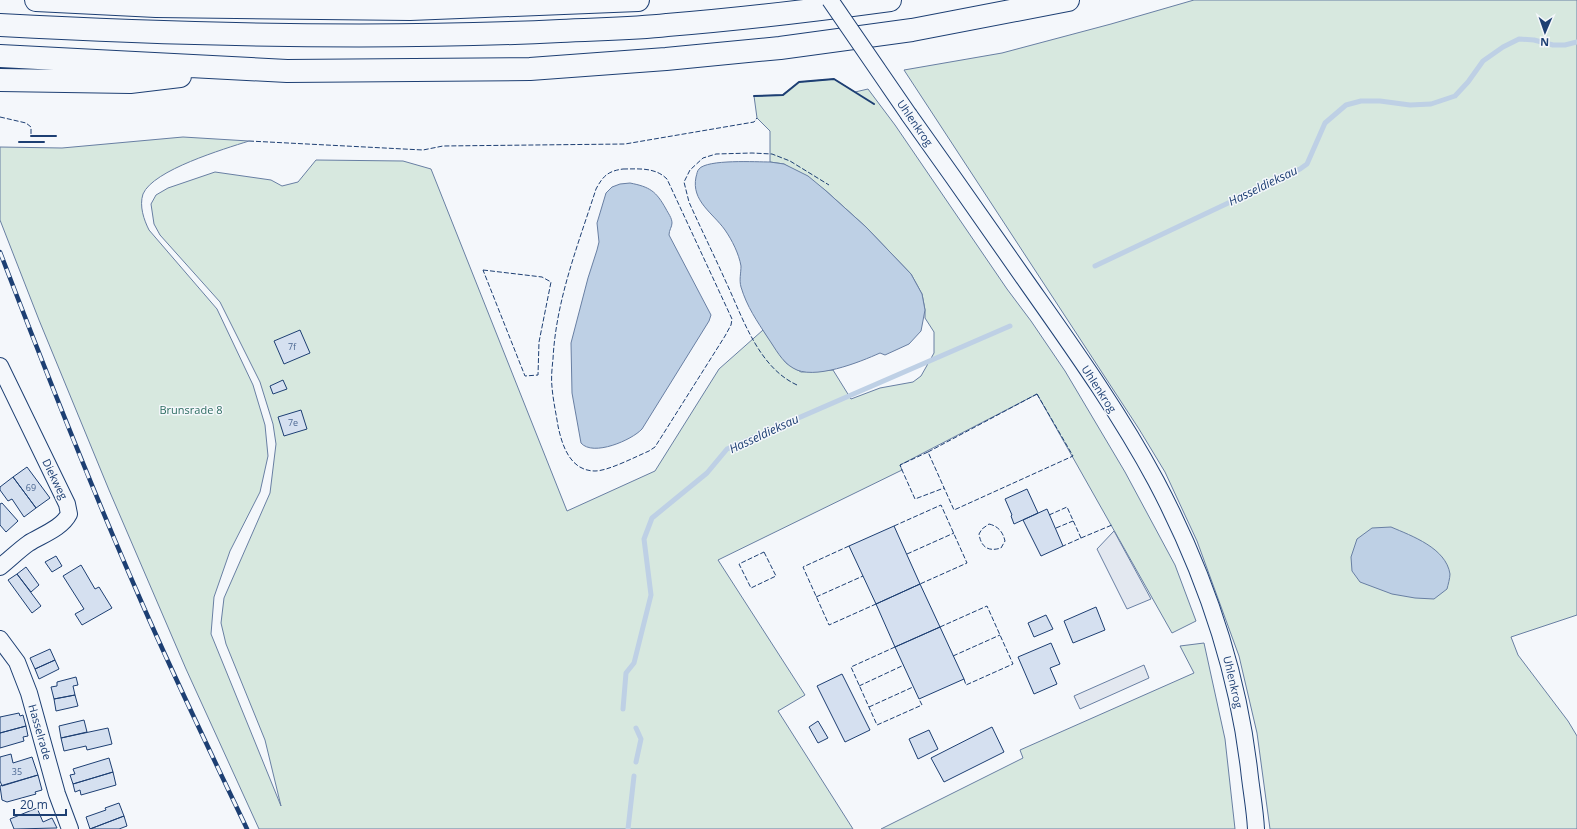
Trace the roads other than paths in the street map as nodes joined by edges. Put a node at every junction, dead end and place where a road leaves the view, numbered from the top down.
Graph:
1 (36, 0) edge
2 (638, 0) edge
3 (830, 0) edge
4 (890, 0) edge
5 (1068, 0) edge
6 (0, 25) edge
7 (0, 56) edge
8 (239, 69) junction
9 (0, 80) edge
10 (0, 366) edge
11 (0, 567) edge
12 (0, 639) edge
13 (70, 829) edge
14 (1256, 829) edge

1 - 2 highway
3 - 14 street, Uhlenkrog, bridge
4 - 6 highway
5 - 8 highway
7 - 8 highway
8 - 9 highway
10 - 11 street, Diekweg
12 - 13 street, Hasselrade

